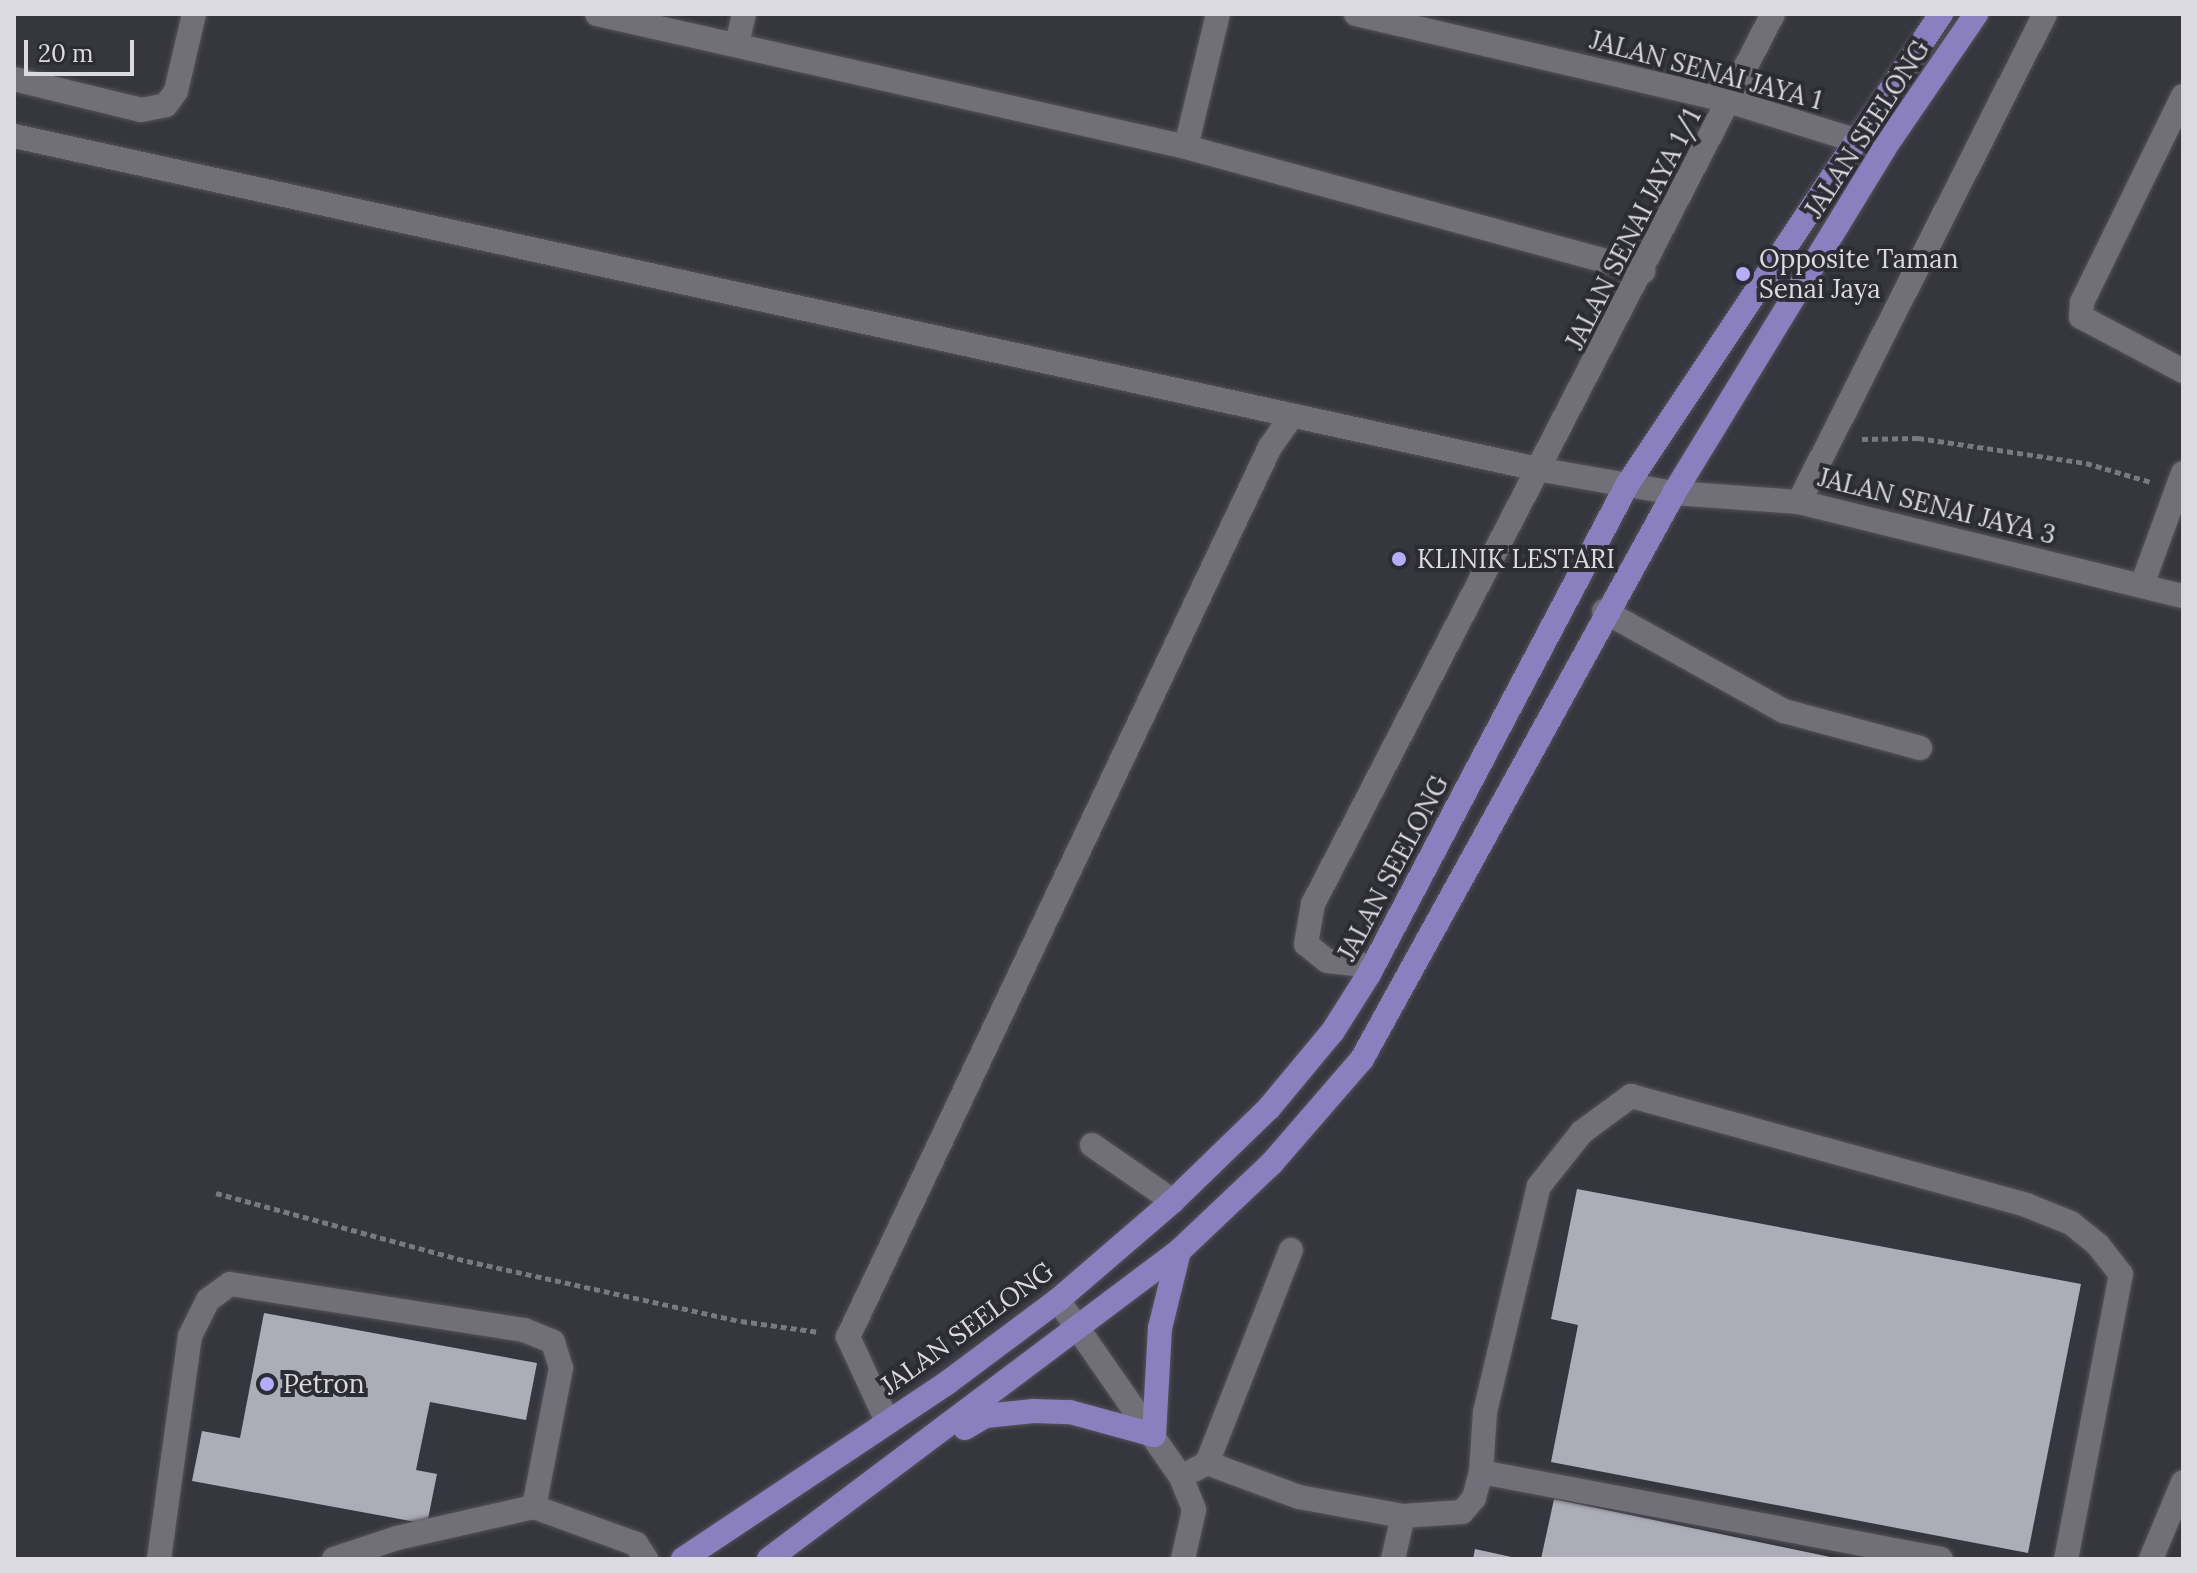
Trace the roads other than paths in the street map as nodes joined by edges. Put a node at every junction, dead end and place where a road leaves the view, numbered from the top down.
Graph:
1 (194, 14) edge
2 (597, 14) edge
3 (744, 14) edge
4 (1218, 14) edge
5 (1356, 14) edge
6 (1773, 14) edge
7 (1941, 14) edge
8 (1976, 14) edge
9 (2045, 14) edge
10 (737, 44) junction
11 (14, 79) edge
12 (2183, 96) edge
13 (1729, 101) junction
14 (14, 136) edge
15 (1854, 140) junction
16 (1186, 147) junction
17 (1643, 271) junction
18 (2183, 371) edge
19 (1292, 416) junction
20 (1542, 470) junction
21 (2179, 481) edge
22 (1627, 485) junction
23 (1674, 493) junction
24 (1799, 502) junction
25 (2142, 585) junction
26 (2183, 596) edge
27 (1604, 611) junction
28 (1920, 748) dead end
29 (1373, 966) junction
30 (1092, 1145) dead end
31 (1173, 1201) junction
32 (1291, 1250) dead end
33 (1179, 1251) junction
34 (1058, 1300) junction
35 (1081, 1329) junction
36 (887, 1421) junction
37 (1154, 1435) junction
38 (1207, 1463) junction
39 (1481, 1472) junction
40 (1181, 1477) junction
41 (2183, 1482) edge
42 (861, 1492) junction
43 (534, 1507) junction
44 (1403, 1516) junction
45 (159, 1559) edge
46 (334, 1559) edge
47 (646, 1559) edge
48 (683, 1559) edge
49 (769, 1559) edge
50 (1183, 1559) edge
51 (1393, 1559) edge
52 (1941, 1559) edge
53 (2066, 1559) edge
54 (2151, 1559) edge

1 - 11 street
2 - 10 street
3 - 10 street
4 - 16 street
5 - 13 street, JALAN SENAI JAYA 1
6 - 13 street, JALAN SENAI JAYA 1/1
7 - 15 main road, JALAN SEELONG
8 - 23 main road, JALAN SEELONG
9 - 24 street
10 - 16 street
12 - 18 street
13 - 15 street, JALAN SENAI JAYA 1
13 - 17 street, JALAN SENAI JAYA 1/1
14 - 19 street, JALAN SENAI JAYA 3
15 - 22 main road, JALAN SEELONG
16 - 17 street
17 - 20 street, JALAN SENAI JAYA 1/1
19 - 20 street, JALAN SENAI JAYA 3
19 - 36 street
20 - 22 street, JALAN SENAI JAYA 3
20 - 29 street, JALAN SENAI JAYA 1/1
21 - 25 street
22 - 23 street, JALAN SENAI JAYA 3
22 - 29 main road, JALAN SEELONG
23 - 24 street, JALAN SENAI JAYA 3
23 - 27 main road, JALAN SEELONG
24 - 25 street, JALAN SENAI JAYA 3
25 - 26 street, JALAN SENAI JAYA 3
27 - 28 street
27 - 33 main road, JALAN SEELONG
29 - 31 main road, JALAN SEELONG
30 - 31 street
31 - 34 main road, JALAN SEELONG
32 - 38 street
33 - 35 main road, JALAN SEELONG
33 - 37 main road
34 - 35 street
34 - 36 main road, JALAN SEELONG
35 - 37 street
35 - 42 main road, JALAN SEELONG
36 - 48 main road, JALAN SEELONG
37 - 40 street
37 - 42 main road
38 - 40 street
38 - 44 street
39 - 44 street
39 - 52 street
39 - 53 street
40 - 50 street
41 - 54 street
42 - 49 main road, JALAN SEELONG
43 - 45 street
43 - 46 street
43 - 47 street
44 - 51 street

